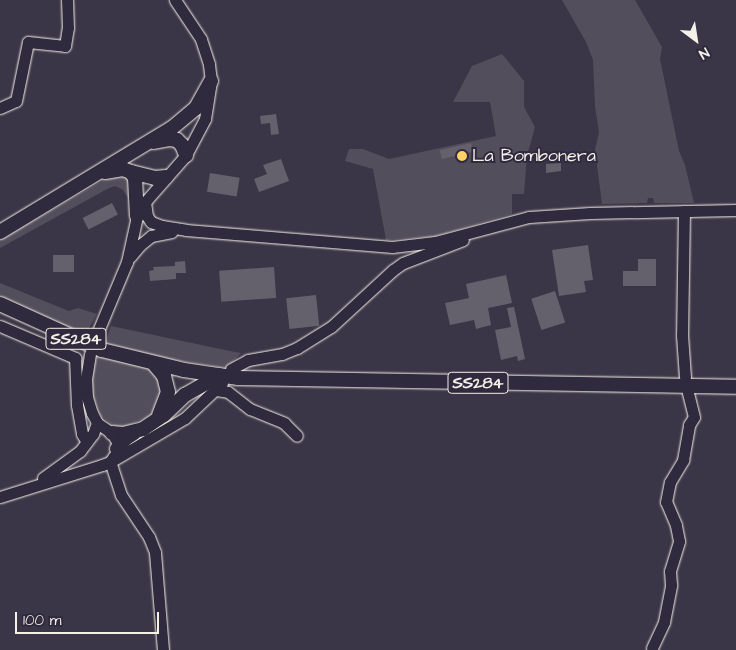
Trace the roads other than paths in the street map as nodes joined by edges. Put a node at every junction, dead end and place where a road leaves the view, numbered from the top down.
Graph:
1 (66, 0) edge
2 (175, 0) edge
3 (211, 81) junction
4 (0, 108) edge
5 (148, 143) junction
6 (186, 155) junction
7 (131, 172) junction
8 (166, 176) junction
9 (92, 177) junction
10 (144, 202) junction
11 (736, 210) edge
12 (684, 211) junction
13 (136, 223) junction
14 (159, 230) junction
15 (0, 232) edge
16 (470, 233) junction
17 (127, 262) junction
18 (0, 304) edge
19 (0, 326) edge
20 (96, 336) dead end
21 (90, 354) dead end
22 (154, 364) junction
23 (685, 376) dead end
24 (222, 379) junction
25 (736, 387) edge
26 (688, 393) dead end
27 (97, 423) junction
28 (152, 424) junction
29 (135, 432) junction
30 (112, 434) junction
31 (298, 436) dead end
32 (83, 446) junction
33 (114, 455) junction
34 (92, 468) junction
35 (27, 488) junction
36 (0, 497) edge
37 (652, 648) dead end
38 (163, 650) edge

1 - 4 street
2 - 3 street
3 - 5 main road
3 - 6 street
5 - 6 main road
5 - 9 main road
6 - 8 street
7 - 8 main road
7 - 9 main road
7 - 13 main road
8 - 10 street
9 - 15 main road
10 - 13 street
10 - 14 street
11 - 12 street
12 - 16 street
12 - 23 street
13 - 14 street
13 - 17 street
14 - 16 street
14 - 17 street
16 - 24 street
17 - 20 street
18 - 22 main road, SS284
19 - 32 street
21 - 27 street
22 - 24 main road, SS284
22 - 28 main road
24 - 25 main road, SS284
24 - 28 main road
24 - 31 street
24 - 33 street
26 - 37 street
27 - 30 street
27 - 32 street
28 - 29 main road
29 - 30 main road
29 - 33 main road
30 - 32 street
30 - 33 street
32 - 34 street
32 - 35 street
33 - 34 street
33 - 38 street
34 - 35 street
35 - 36 street

